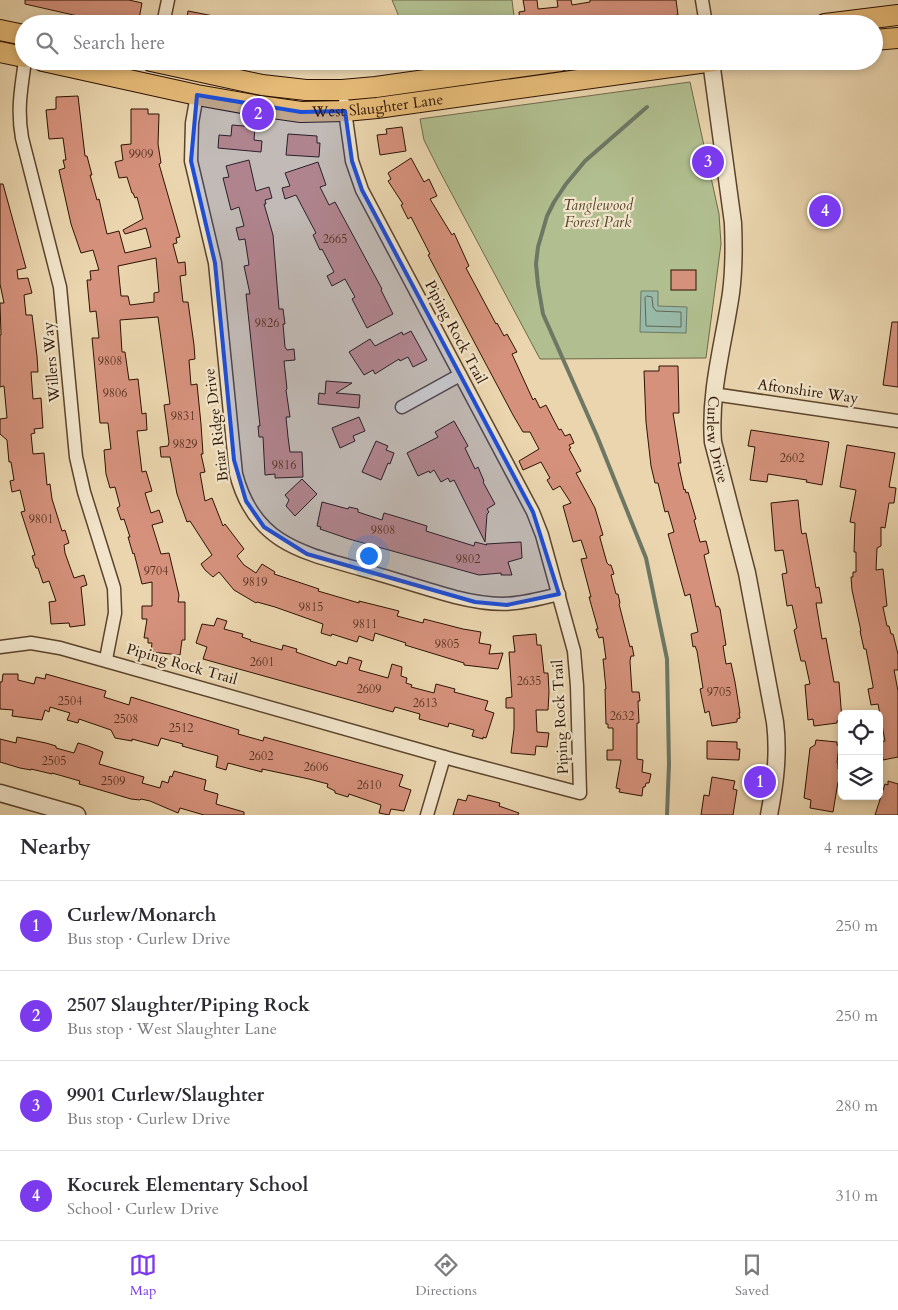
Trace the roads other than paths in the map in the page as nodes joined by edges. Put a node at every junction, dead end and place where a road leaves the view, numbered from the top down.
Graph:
1 (168, 0) edge
2 (702, 0) edge
3 (165, 15) edge
4 (704, 15) edge
5 (898, 15) edge
6 (883, 17) edge
7 (0, 30) edge
8 (15, 33) edge
9 (898, 38) edge
10 (883, 39) edge
11 (0, 52) edge
12 (15, 55) edge
13 (24, 70) edge
14 (84, 70) edge
15 (194, 70) edge
16 (496, 70) edge
17 (646, 70) edge
18 (713, 70) edge
19 (342, 90) junction
20 (197, 95) junction
21 (345, 111) junction
22 (460, 375) junction
23 (713, 394) junction
24 (402, 407) dead end
25 (898, 421) edge
26 (559, 594) junction
27 (0, 647) edge
28 (106, 659) junction
29 (444, 757) junction
30 (0, 793) edge
31 (77, 815) edge
32 (427, 815) edge
33 (769, 815) edge

1 - 3 street
2 - 4 street
5 - 6 main road
7 - 8 main road
9 - 10 main road
11 - 12 main road
13 - 28 street, Willers Way
14 - 20 main road, West Slaughter Lane
15 - 19 main road, West Slaughter Lane
16 - 19 main road, West Slaughter Lane
17 - 21 main road, West Slaughter Lane
18 - 23 street, Curlew Drive
19 - 21 street, Piping Rock Trail
20 - 21 main road, West Slaughter Lane
20 - 26 street, Briar Ridge Drive
21 - 22 street, Piping Rock Trail
22 - 24 street
22 - 26 street, Piping Rock Trail
23 - 25 street, Aftonshire Way
23 - 33 street, Curlew Drive
26 - 29 street, Piping Rock Trail
27 - 28 street, Piping Rock Trail
28 - 29 street, Piping Rock Trail
29 - 32 street
30 - 31 street

